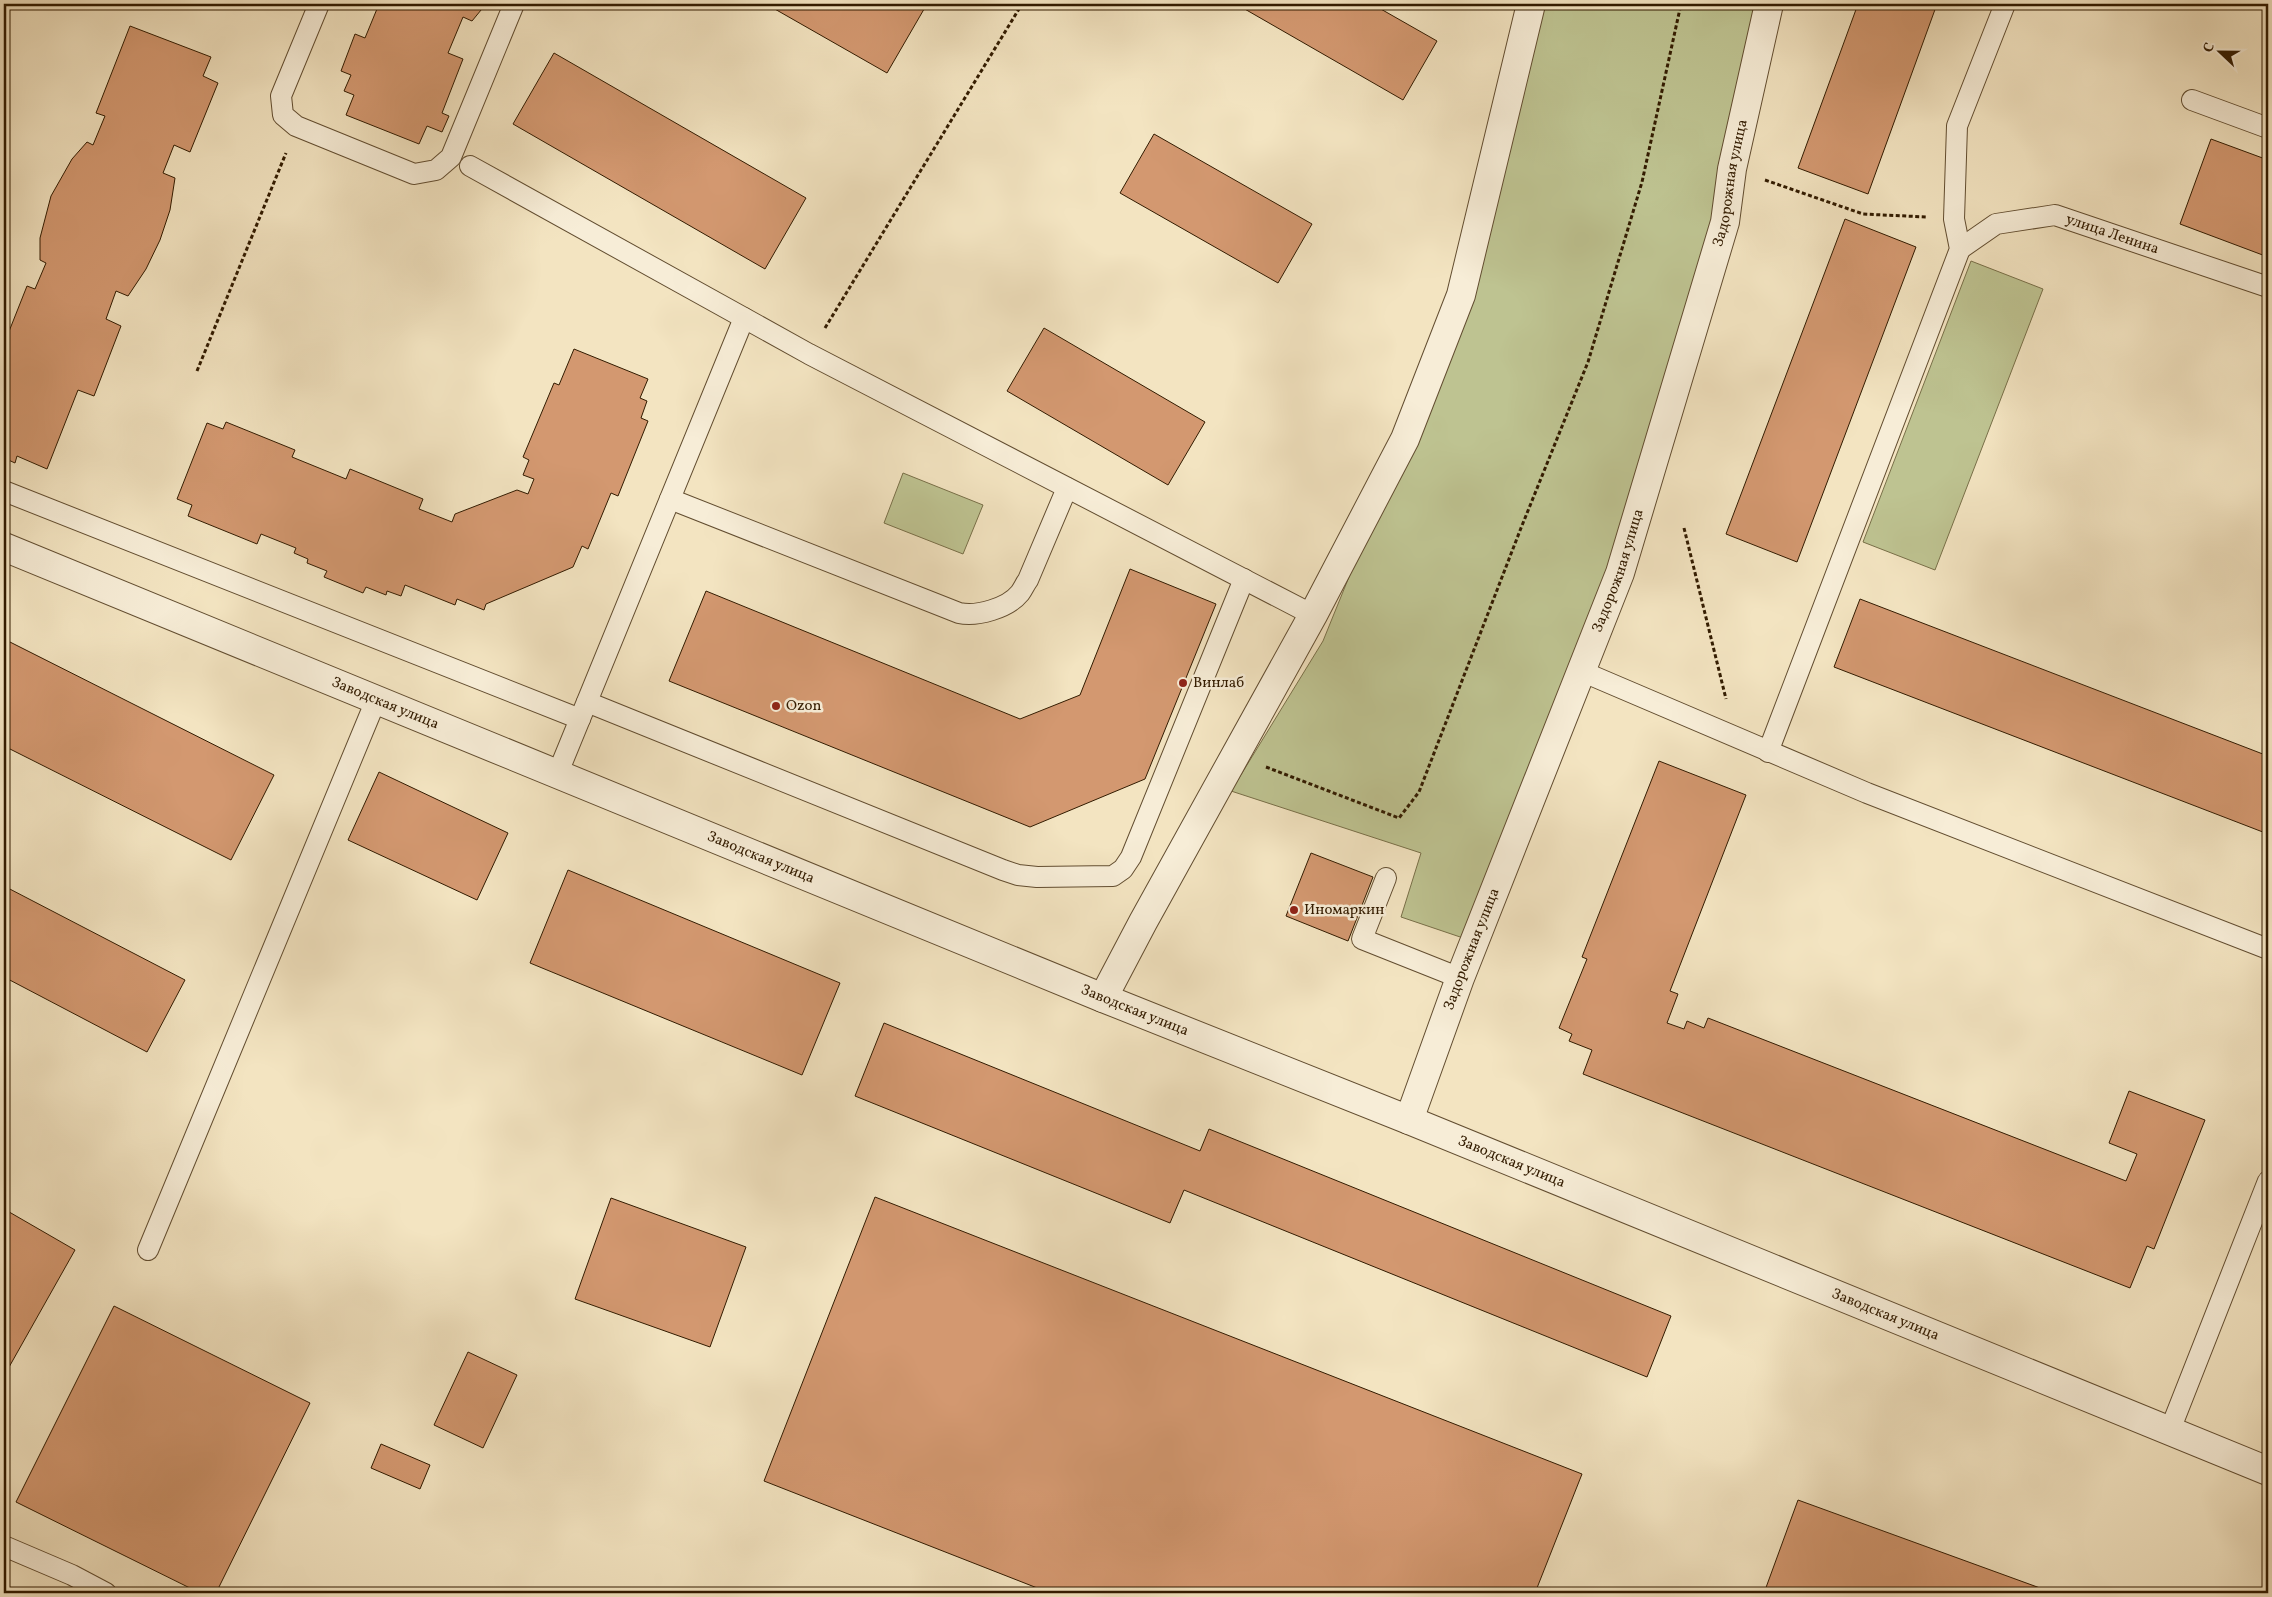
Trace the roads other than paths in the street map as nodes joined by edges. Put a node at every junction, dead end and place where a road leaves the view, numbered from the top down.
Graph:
1 (319, 4) edge
2 (514, 4) edge
3 (1531, 4) edge
4 (1769, 4) edge
5 (2005, 4) edge
6 (2192, 100) dead end
7 (2268, 128) edge
8 (470, 166) dead end
9 (1960, 249) junction
10 (2268, 287) edge
11 (744, 318) junction
12 (1067, 488) junction
13 (4, 491) edge
14 (670, 499) junction
15 (4, 547) edge
16 (1244, 579) junction
17 (1313, 615) junction
18 (1581, 671) junction
19 (376, 700) junction
20 (583, 710) junction
21 (1768, 752) junction
22 (557, 775) junction
23 (1386, 878) dead end
24 (2268, 949) edge
25 (1460, 978) junction
26 (1103, 998) junction
27 (1409, 1120) junction
28 (2268, 1181) edge
29 (148, 1250) dead end
30 (2170, 1430) junction
31 (2268, 1471) edge
32 (4, 1546) edge
33 (106, 1593) edge

1 - 2 lane
3 - 17 street
4 - 18 street, Задорожная улица
5 - 9 lane
6 - 7 lane
8 - 11 lane
9 - 10 lane, улица Ленина
9 - 21 lane
11 - 12 lane
11 - 14 lane
12 - 14 lane
12 - 16 lane
13 - 20 lane
14 - 20 lane
15 - 19 street, Заводская улица
16 - 17 lane
16 - 20 lane
17 - 26 street
18 - 21 lane
18 - 25 street, Задорожная улица
19 - 22 street, Заводская улица
19 - 29 lane
20 - 22 lane
21 - 24 lane
22 - 26 street, Заводская улица
23 - 25 lane
25 - 27 street, Задорожная улица
26 - 27 street, Заводская улица
27 - 30 street, Заводская улица
28 - 30 lane
30 - 31 street, Заводская улица
32 - 33 lane

